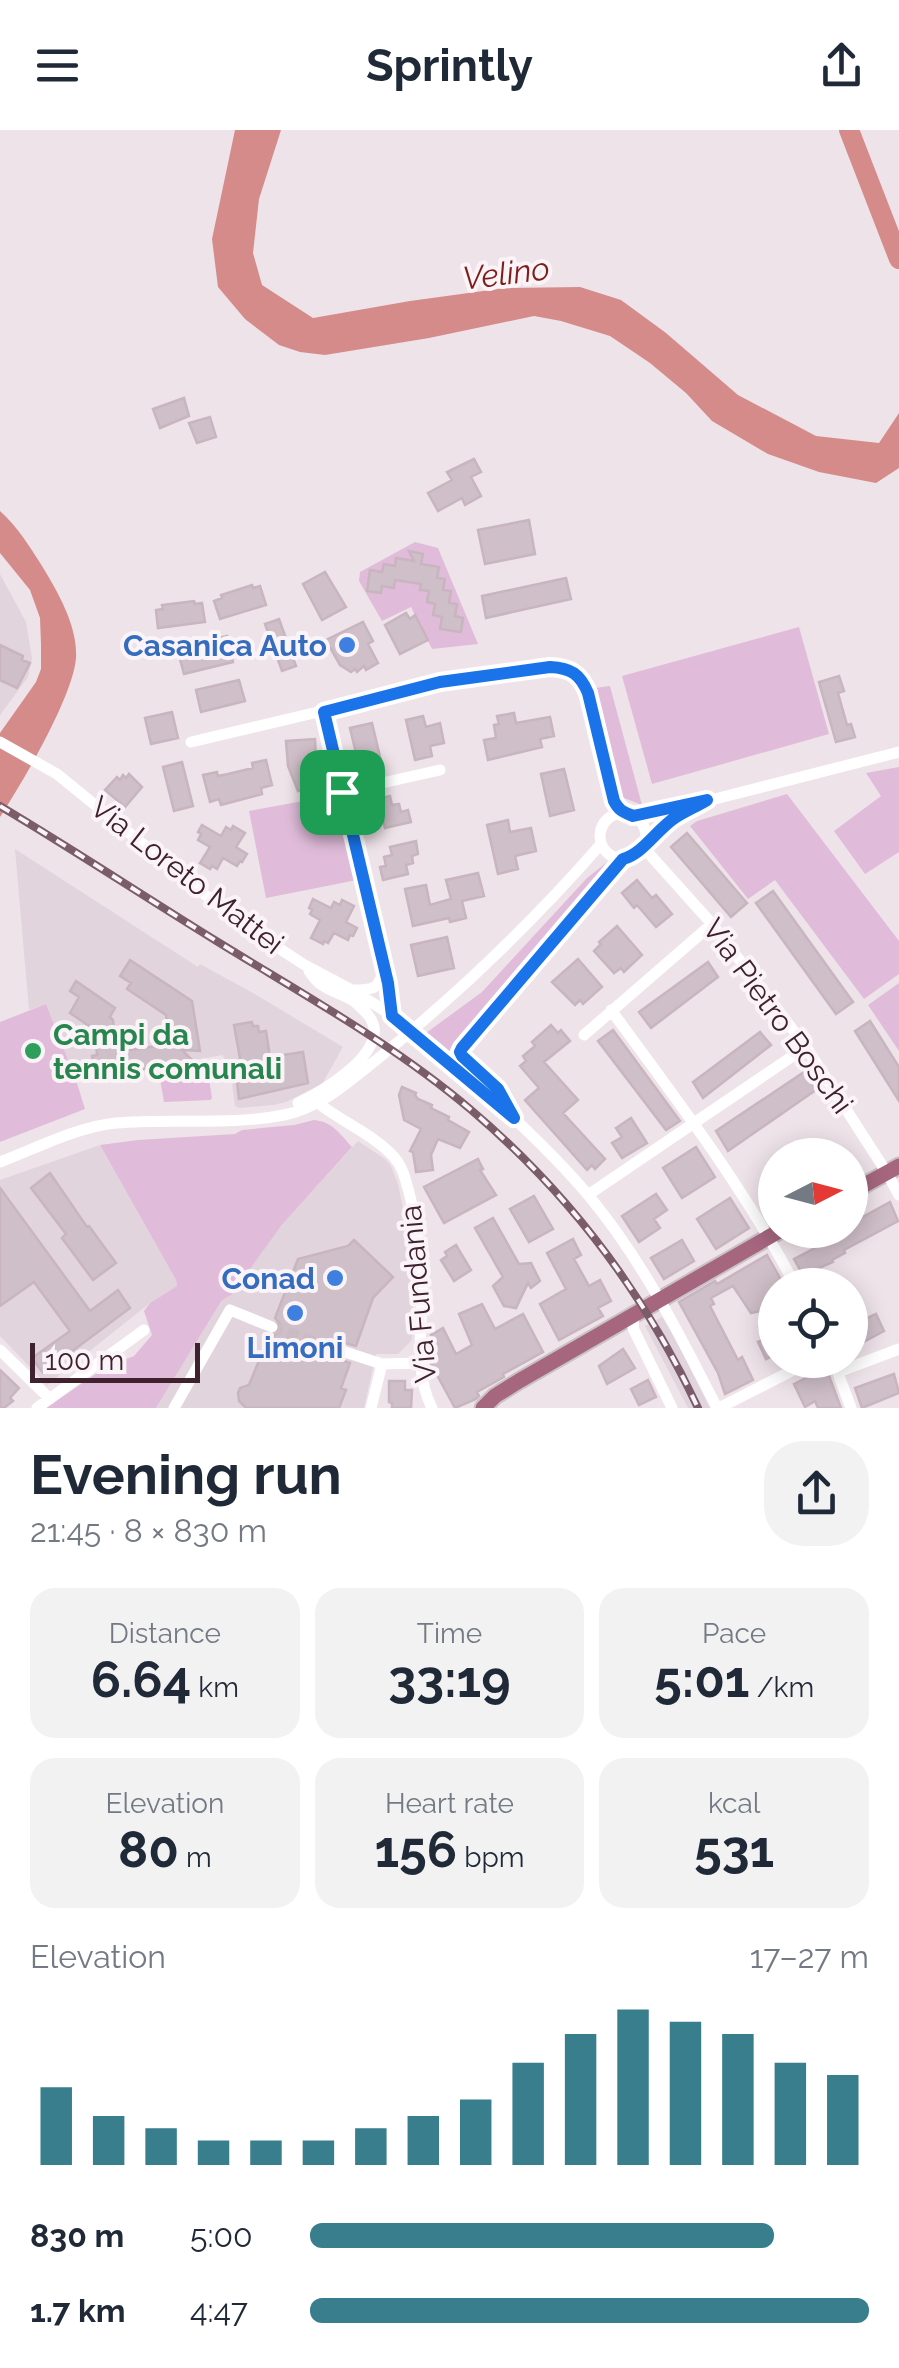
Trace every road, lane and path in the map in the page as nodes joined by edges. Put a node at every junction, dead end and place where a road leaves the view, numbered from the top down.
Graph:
1 (324, 712) junction
2 (0, 742) edge
3 (191, 742) dead end
4 (899, 752) edge
5 (440, 770) dead end
6 (342, 792) junction
7 (707, 800) junction
8 (628, 814) junction
9 (601, 844) junction
10 (643, 845) junction
11 (623, 859) junction
12 (712, 924) junction
13 (303, 964) junction
14 (384, 967) junction
15 (352, 990) junction
16 (611, 1010) junction
17 (396, 1018) junction
18 (584, 1034) dead end
19 (806, 1047) junction
20 (318, 1103) junction
21 (514, 1118) junction
22 (244, 1119) junction
23 (694, 1123) junction
24 (0, 1162) edge
25 (893, 1169) edge
26 (868, 1183) edge
27 (588, 1195) junction
28 (899, 1196) edge
29 (758, 1209) edge
30 (758, 1244) edge
31 (665, 1302) junction
32 (629, 1323) junction
33 (272, 1326) tunnel mouth
34 (144, 1330) dead end
35 (899, 1348) edge
36 (0, 1350) edge
37 (339, 1350) tunnel mouth
38 (868, 1357) edge
39 (421, 1363) junction
40 (382, 1364) junction
41 (777, 1378) edge
42 (840, 1378) edge
43 (50, 1399) junction
44 (38, 1408) edge
45 (174, 1408) edge
46 (371, 1408) edge
47 (432, 1408) edge
48 (483, 1408) edge
49 (672, 1408) edge
50 (718, 1408) edge
51 (851, 1408) edge

1 - 3 street
1 - 6 street
1 - 8 street
2 - 13 street, Via Loreto Mattei
4 - 7 street
5 - 6 street
6 - 14 street
7 - 8 street
7 - 10 street
8 - 9 street
8 - 10 street
9 - 11 street
9 - 20 street
10 - 11 street
10 - 12 street, Via Pietro Boschi
11 - 21 street
12 - 16 street
12 - 19 street, Via Pietro Boschi
13 - 15 street, Via Loreto Mattei
13 - 22 street
14 - 15 street
14 - 17 street
15 - 17 street, Via Loreto Mattei
16 - 18 street
16 - 23 street
17 - 21 street, Via Loreto Mattei, bridge
19 - 23 street
19 - 25 street, Via Pietro Boschi
20 - 22 street
20 - 39 street, Via Fundania
21 - 27 street, Via Loreto Mattei
22 - 24 street
23 - 27 street
23 - 29 street
25 - 26 main road
25 - 28 street, Via Pietro Boschi
27 - 31 street, Via Loreto Mattei
30 - 31 main road
31 - 32 main road
31 - 50 street, Via Loreto Mattei
32 - 48 main road
32 - 49 street
33 - 45 street
34 - 43 street
35 - 38 street
36 - 43 street
37 - 40 street
39 - 40 street
39 - 47 street, Via Fundania
40 - 46 street
41 - 50 street
42 - 51 street
43 - 44 street

